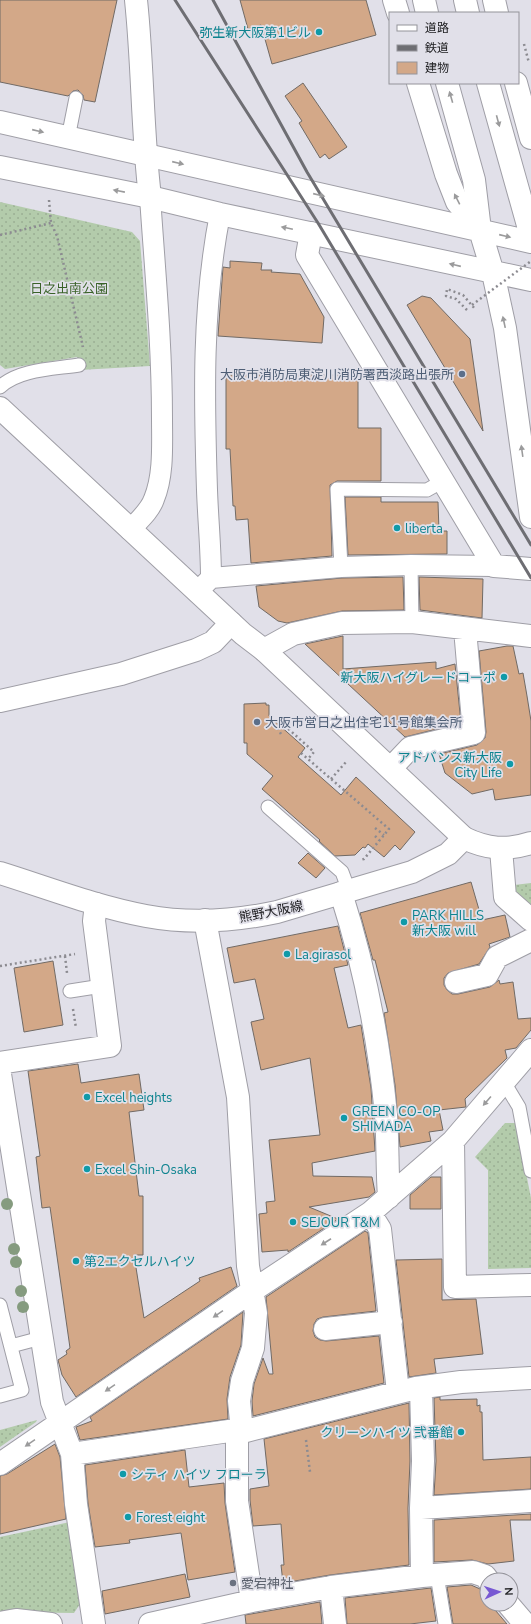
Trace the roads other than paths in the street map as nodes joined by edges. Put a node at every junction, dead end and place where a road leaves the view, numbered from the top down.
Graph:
1 (136, 0) edge
2 (394, 0) edge
3 (424, 0) edge
4 (465, 0) edge
5 (494, 0) edge
6 (398, 12) edge
7 (427, 12) edge
8 (468, 12) edge
9 (497, 12) edge
10 (418, 84) edge
11 (447, 84) edge
12 (488, 84) edge
13 (516, 84) edge
14 (76, 98) dead end
15 (0, 122) edge
16 (68, 138) junction
17 (531, 138) edge
18 (145, 156) junction
19 (0, 167) edge
20 (150, 197) junction
21 (220, 214) junction
22 (480, 230) junction
23 (311, 233) junction
24 (531, 236) edge
25 (531, 242) edge
26 (493, 273) junction
27 (531, 280) edge
28 (79, 365) road end
29 (0, 387) edge
30 (0, 408) edge
31 (443, 481) junction
32 (531, 517) edge
33 (130, 530) junction
34 (411, 565) junction
35 (494, 566) junction
36 (341, 567) junction
37 (531, 569) edge
38 (204, 585) junction
39 (412, 622) junction
40 (231, 623) junction
41 (465, 629) junction
42 (531, 636) edge
43 (264, 650) junction
44 (0, 701) edge
45 (391, 768) junction
46 (268, 807) dead end
47 (464, 838) junction
48 (531, 843) edge
49 (500, 849) junction
50 (0, 873) edge
51 (345, 892) junction
52 (96, 904) junction
53 (205, 920) junction
54 (531, 920) edge
55 (531, 940) edge
56 (456, 982) dead end
57 (102, 986) junction
58 (70, 992) dead end
59 (531, 1050) edge
60 (0, 1063) edge
61 (0, 1074) edge
62 (504, 1082) junction
63 (453, 1141) junction
64 (531, 1171) edge
65 (389, 1197) junction
66 (370, 1213) junction
67 (531, 1285) edge
68 (252, 1291) junction
69 (0, 1305) edge
70 (391, 1322) junction
71 (325, 1329) dead end
72 (42, 1338) junction
73 (11, 1346) junction
74 (531, 1378) edge
75 (421, 1388) junction
76 (398, 1392) junction
77 (0, 1396) edge
78 (60, 1422) junction
79 (240, 1432) junction
80 (72, 1454) junction
81 (0, 1464) edge
82 (531, 1501) edge
83 (420, 1508) junction
84 (479, 1574) edge
85 (429, 1575) junction
86 (331, 1587) junction
87 (252, 1601) junction
88 (515, 1612) edge
89 (0, 1623) edge
90 (51, 1624) edge
91 (94, 1624) edge
92 (150, 1624) edge
93 (335, 1624) edge
94 (445, 1624) edge
95 (525, 1624) edge

1 - 18 street
2 - 6 street
3 - 7 street
4 - 8 street
5 - 9 street
22 -> 10 street
22 -> 11 street
12 -> 24 street
13 - 17 street
14 - 16 lane
15 -> 16 street
16 - 18 street
18 - 20 street
18 -> 22 street
20 -> 19 street
20 - 21 street
20 - 33 street
23 -> 21 street
21 - 38 street
22 -> 25 street
22 - 26 street
26 -> 23 street
23 - 31 street
26 - 27 street
32 -> 26 street
28 - 29 lane
30 - 33 street
31 - 35 street
31 - 36 lane
33 - 38 street
34 - 35 street
34 - 36 street
34 - 39 lane
35 - 37 street
36 - 38 street
38 - 40 street
39 - 41 street
39 - 43 street
40 - 43 street
40 - 44 street
41 - 42 street
41 - 45 street
43 - 45 street
45 - 47 street
46 - 51 lane
47 - 49 street
47 - 51 street, 熊野大阪線
48 - 49 street
49 - 54 street
50 - 52 street, 熊野大阪線
51 - 53 street, 熊野大阪線
51 - 65 street
52 - 53 street, 熊野大阪線
52 - 57 street
53 - 68 street
55 - 56 street
57 - 58 lane
57 - 60 street
59 - 62 street
61 - 72 street
62 -> 63 street
62 - 64 lane
63 - 65 street
63 - 67 street
65 - 66 street
66 -> 68 street
66 - 70 street
68 -> 78 street
68 - 79 street
69 - 73 lane
70 - 71 street
70 - 76 street
72 - 73 lane
72 - 78 street
73 - 77 lane
74 - 75 street
75 - 76 street
75 - 83 street
76 - 79 street
78 - 80 street
78 -> 81 street
79 - 80 street
79 - 87 street
80 - 91 street
82 - 83 street
83 - 85 street
84 - 85 street
85 - 86 street
85 - 94 lane
86 - 87 street
86 - 93 street
87 - 92 street
88 - 95 street
89 - 90 street

